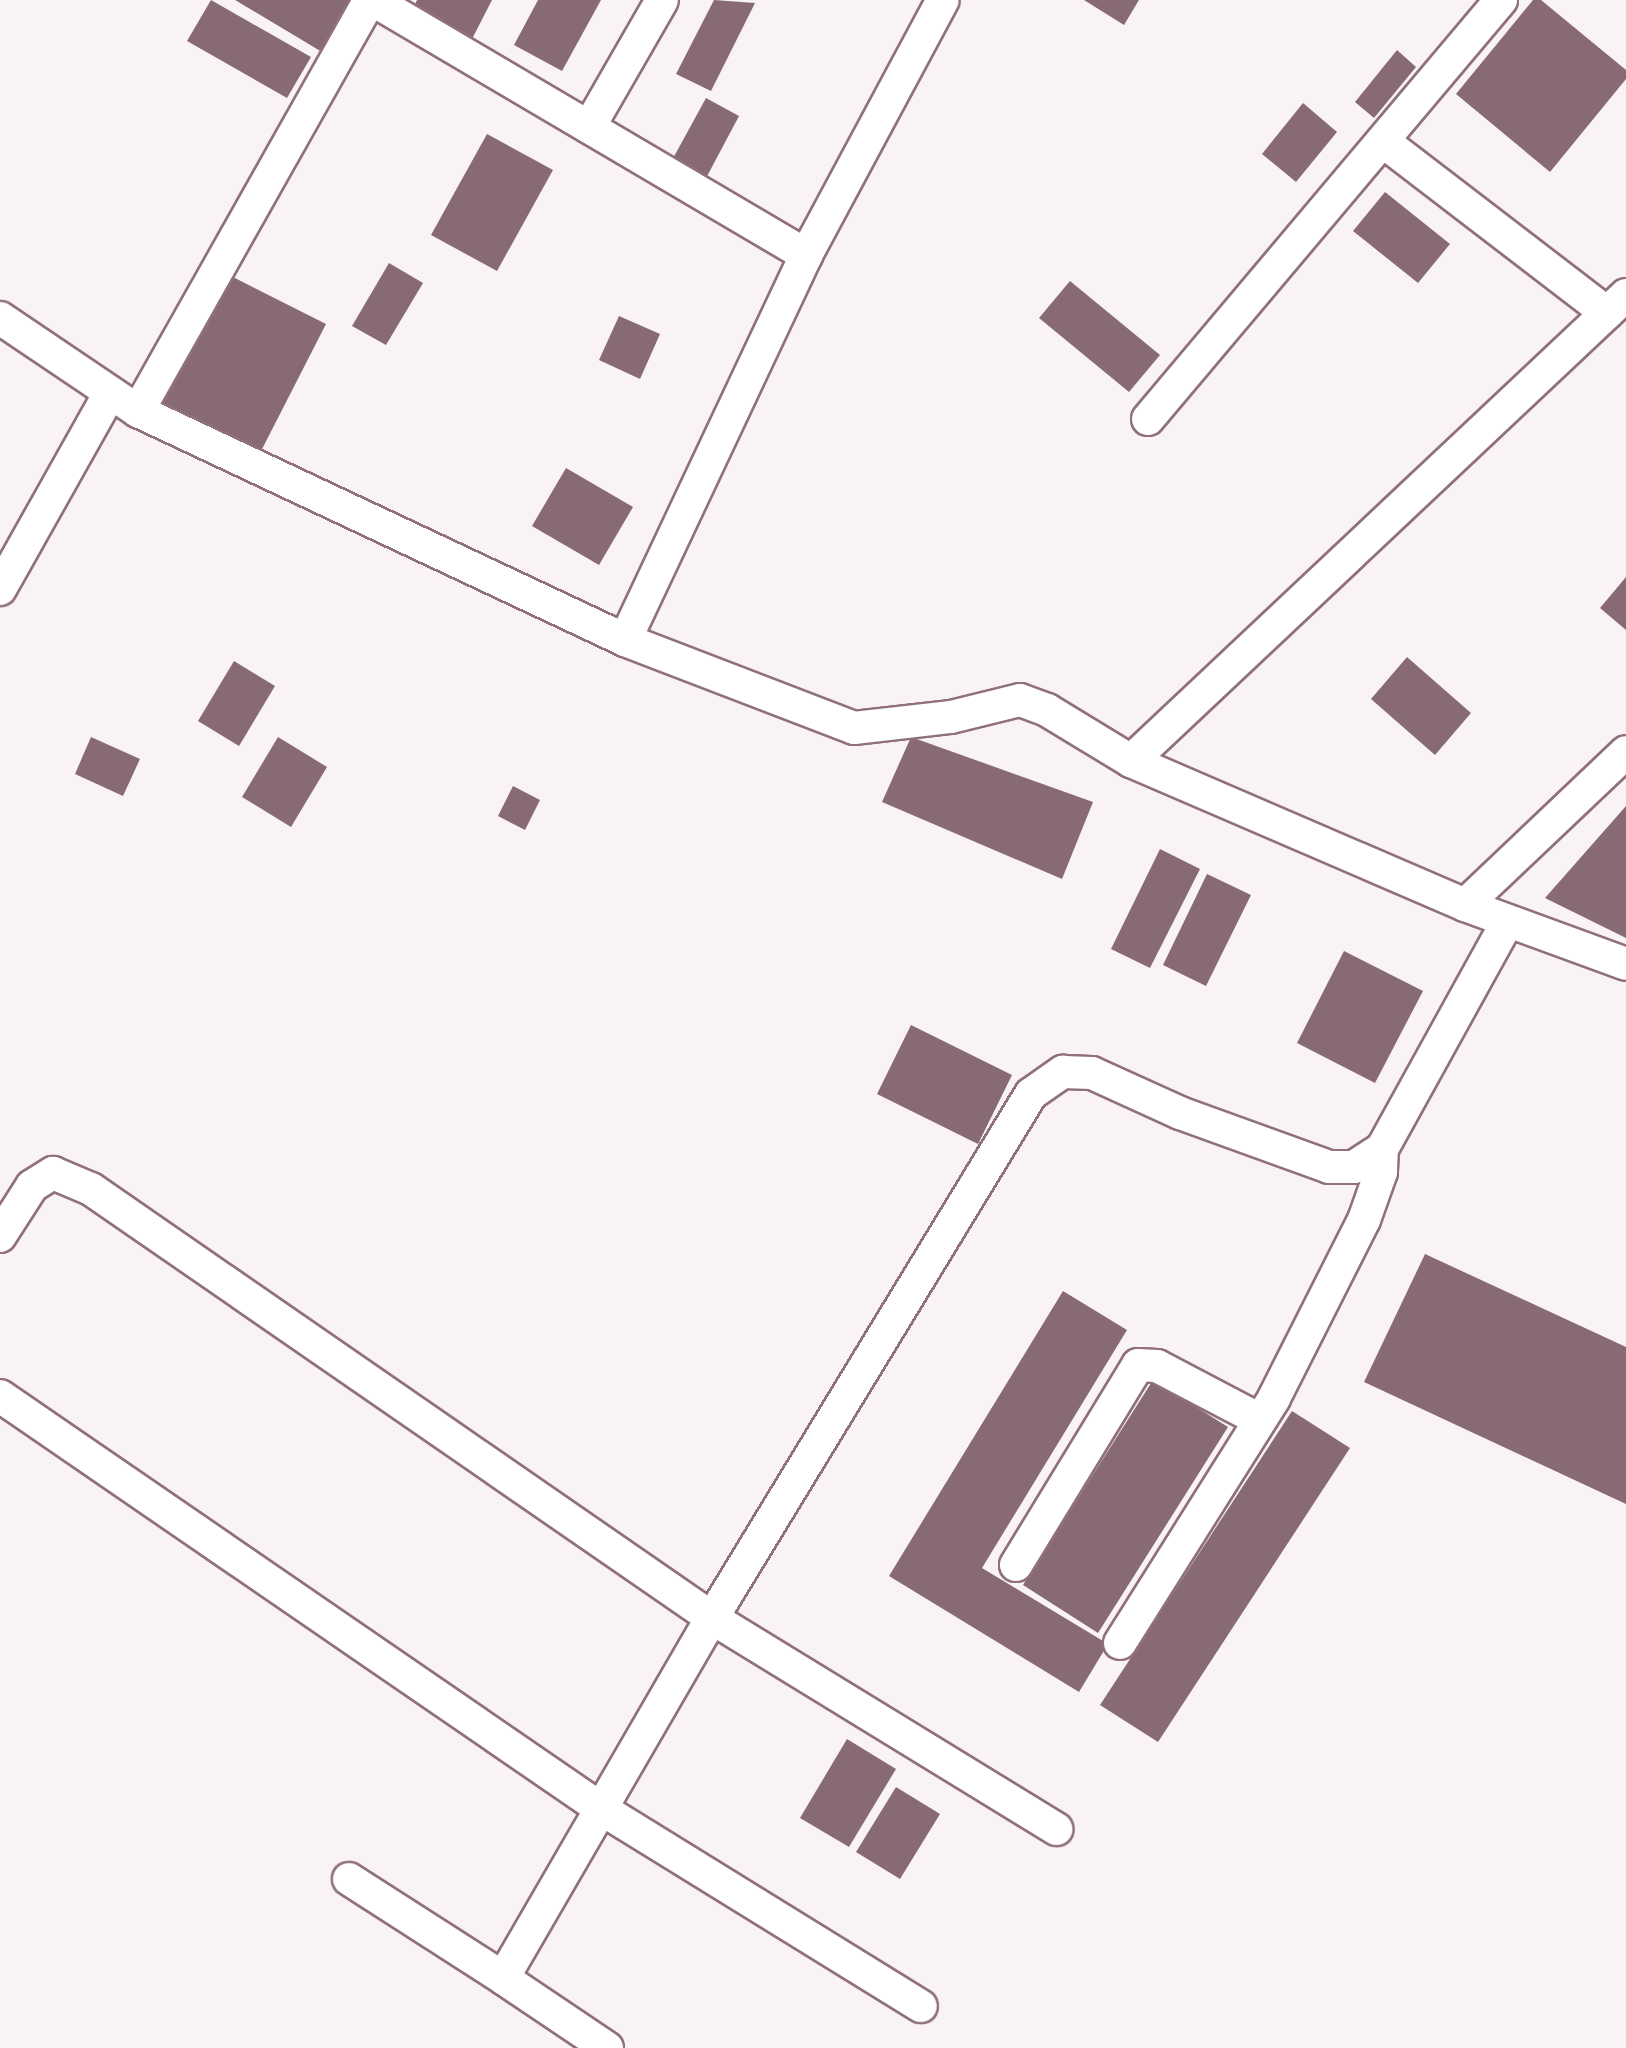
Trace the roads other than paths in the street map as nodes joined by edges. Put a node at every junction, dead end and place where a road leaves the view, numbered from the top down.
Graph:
1 (372, 0) edge
2 (662, 0) edge
3 (943, 0) edge
4 (1501, 0) edge
5 (589, 127) junction
6 (1384, 142) junction
7 (806, 255) junction
8 (1616, 304) edge
9 (0, 318) edge
10 (110, 393) junction
11 (138, 411) junction
12 (1148, 419) dead end
13 (0, 589) edge
14 (625, 640) junction
15 (1626, 752) edge
16 (1131, 761) junction
17 (1465, 905) junction
18 (1508, 921) junction
19 (1626, 964) edge
20 (1382, 1149) junction
21 (0, 1236) edge
22 (0, 1396) edge
23 (1260, 1420) junction
24 (1016, 1565) dead end
25 (712, 1618) junction
26 (1120, 1643) dead end
27 (600, 1808) junction
28 (1056, 1829) dead end
29 (349, 1879) dead end
30 (503, 1978) junction
31 (921, 2006) dead end
32 (607, 2048) edge

1 - 5 street
1 - 11 street
2 - 5 street
3 - 7 street
4 - 6 street
5 - 7 street
6 - 8 street
6 - 12 street
7 - 14 street
8 - 16 street
9 - 10 street
10 - 11 street
10 - 13 street
11 - 14 street
14 - 16 street
15 - 17 street
16 - 17 street
17 - 18 street
18 - 19 street
18 - 20 street
20 - 23 street
20 - 25 street
21 - 25 street
22 - 27 street
23 - 24 street
23 - 26 street
25 - 27 street
25 - 28 street
27 - 30 street
27 - 31 street
29 - 30 street
30 - 32 street

